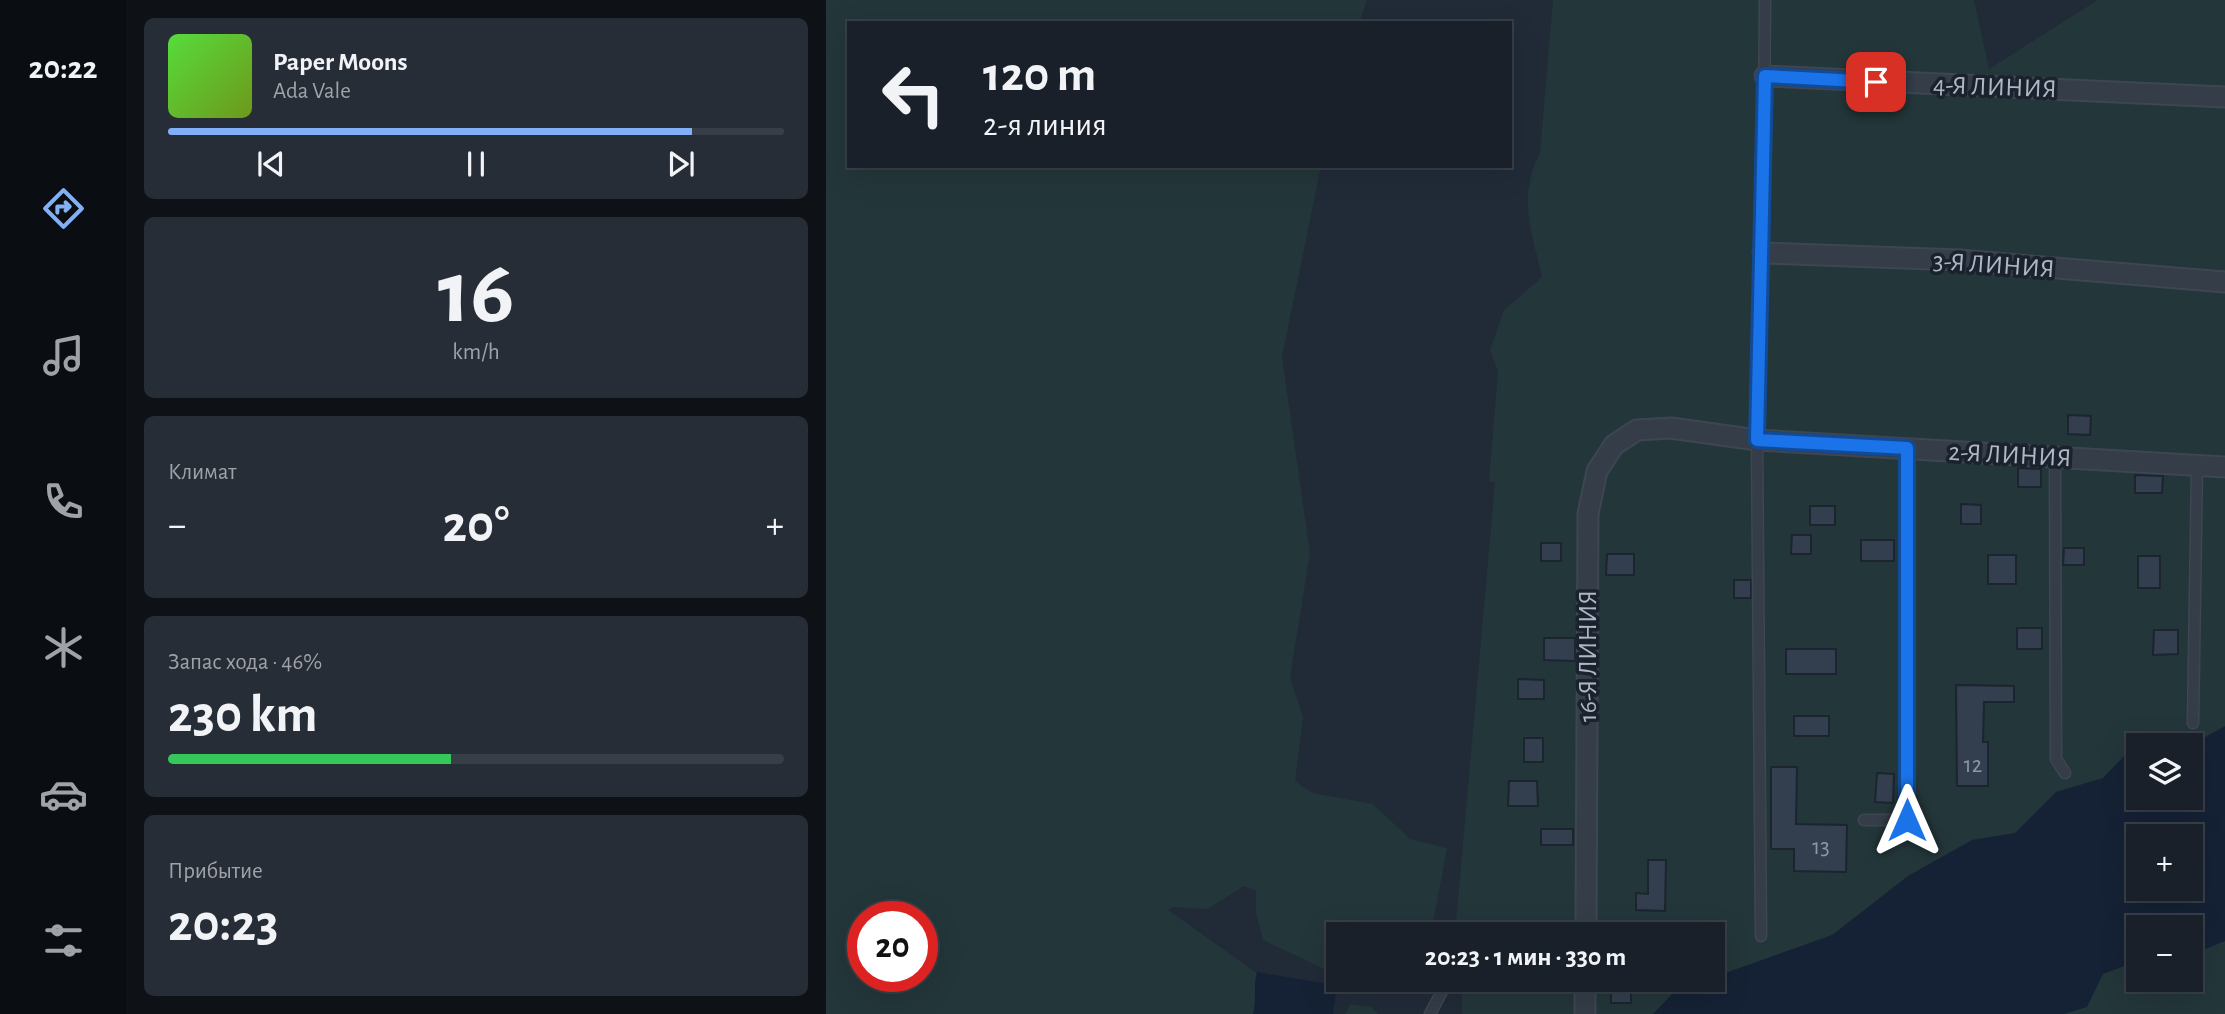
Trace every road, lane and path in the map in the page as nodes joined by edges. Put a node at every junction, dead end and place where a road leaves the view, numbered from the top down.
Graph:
1 (1765, 0) edge
2 (1765, 76) junction
3 (2225, 97) edge
4 (1763, 253) junction
5 (2225, 282) edge
6 (1671, 428) joint
7 (1757, 440) junction
8 (1907, 448) junction
9 (2055, 457) junction
10 (2197, 466) junction
11 (2225, 467) edge
12 (2193, 723) dead end
13 (2065, 773) dead end
14 (1864, 820) dead end
15 (1907, 820) junction
16 (1907, 834) dead end
17 (1586, 922) edge
18 (1762, 936) dead end
19 (1442, 992) edge
20 (1585, 992) edge
21 (1430, 1014) edge
22 (1585, 1014) edge

1 - 2 lane
2 - 3 street, 4-Я ЛИНИЯ
2 - 4 lane
4 - 5 street, 3-Я ЛИНИЯ
4 - 7 lane
6 - 7 street, 2-Я ЛИНИЯ
6 - 17 street, 16-Я ЛИНИЯ
7 - 8 street, 2-Я ЛИНИЯ
7 - 18 lane
8 - 9 street, 2-Я ЛИНИЯ
8 - 15 lane
9 - 10 street, 2-Я ЛИНИЯ
9 - 13 lane
10 - 11 street, 2-Я ЛИНИЯ
10 - 12 lane
14 - 15 lane
15 - 16 lane
19 - 21 lane
20 - 22 street

